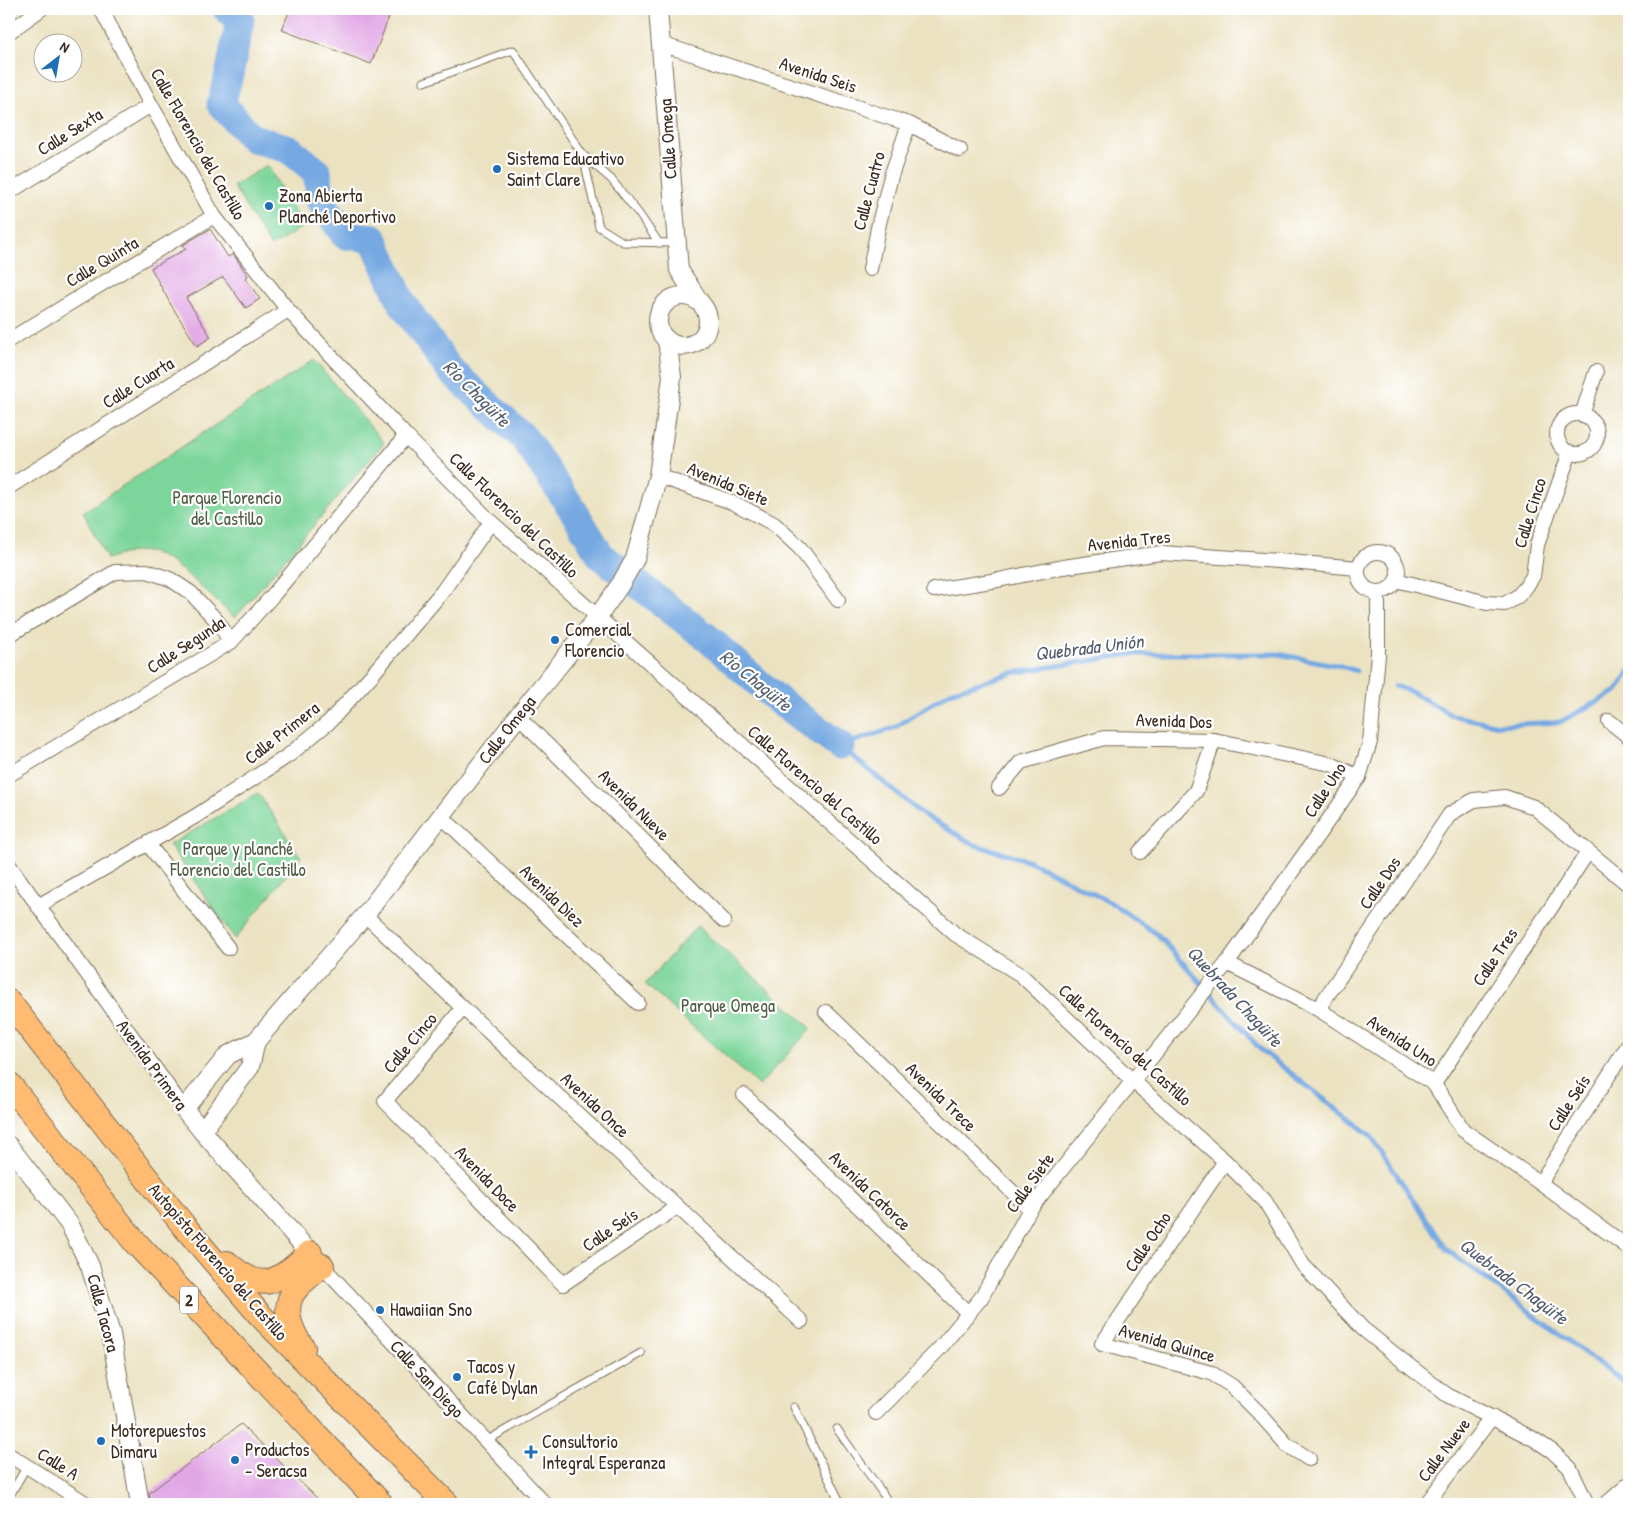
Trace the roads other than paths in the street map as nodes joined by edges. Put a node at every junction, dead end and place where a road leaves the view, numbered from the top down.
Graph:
1 (41, 9) edge
2 (101, 9) edge
3 (658, 9) edge
4 (9, 32) edge
5 (661, 44) junction
6 (424, 82) dead end
7 (152, 104) junction
8 (909, 124) junction
9 (960, 150) dead end
10 (583, 155) junction
11 (9, 192) edge
12 (214, 216) junction
13 (668, 243) junction
14 (870, 269) dead end
15 (679, 270) junction
16 (669, 300) junction
17 (698, 301) junction
18 (288, 310) junction
19 (9, 340) edge
20 (667, 340) junction
21 (693, 344) junction
22 (1596, 372) dead end
23 (672, 377) junction
24 (1582, 415) junction
25 (406, 436) junction
26 (1570, 452) junction
27 (658, 476) junction
28 (9, 487) edge
29 (491, 522) junction
30 (1358, 568) junction
31 (1396, 580) junction
32 (934, 590) dead end
33 (1378, 592) junction
34 (838, 600) dead end
35 (597, 618) junction
36 (9, 635) edge
37 (231, 642) junction
38 (518, 716) junction
39 (1609, 721) dead end
40 (1629, 737) edge
41 (1214, 740) junction
42 (9, 776) edge
43 (1359, 776) junction
44 (999, 788) dead end
45 (441, 816) junction
46 (148, 844) junction
47 (1140, 852) dead end
48 (1588, 852) junction
49 (9, 866) edge
50 (1629, 885) edge
51 (38, 906) junction
52 (365, 914) junction
53 (724, 921) dead end
54 (228, 948) dead end
55 (1227, 963) junction
56 (1216, 977) joint
57 (9, 1002) edge
58 (638, 1003) dead end
59 (463, 1008) junction
60 (1318, 1009) junction
61 (826, 1012) dead end
62 (256, 1041) junction
63 (1629, 1044) edge
64 (1134, 1082) junction
65 (9, 1084) edge
66 (1434, 1084) junction
67 (744, 1095) dead end
68 (385, 1101) joint
69 (184, 1109) junction
70 (202, 1131) junction
71 (9, 1146) edge
72 (1225, 1161) junction
73 (1540, 1183) junction
74 (677, 1206) junction
75 (1030, 1209) junction
76 (184, 1226) junction
77 (1629, 1248) edge
78 (316, 1259) junction
79 (563, 1284) joint
80 (969, 1314) junction
81 (801, 1321) dead end
82 (1102, 1344) joint
83 (641, 1353) dead end
84 (794, 1406) dead end
85 (876, 1413) dead end
86 (358, 1415) junction
87 (1492, 1417) junction
88 (837, 1430) dead end
89 (486, 1441) junction
90 (9, 1455) edge
91 (1309, 1459) dead end
92 (28, 1466) junction
93 (1629, 1484) edge
94 (9, 1497) edge
95 (88, 1504) edge
96 (139, 1504) edge
97 (381, 1504) edge
98 (448, 1504) edge
99 (545, 1504) edge
100 (841, 1504) edge
101 (890, 1504) edge
102 (1426, 1504) edge
103 (1586, 1504) edge
104 (1606, 1504) edge

1 - 4 street
2 - 7 street, Calle Florencio del Castillo
3 - 5 street, Calle Omega
5 - 8 street, Avenida Seis
5 - 13 street, Calle Omega
6 - 10 lane
7 - 11 street, Calle Sexta
7 - 12 street, Calle Florencio del Castillo
8 - 9 street, Avenida Seis
8 - 14 street, Calle Cuatro
10 - 13 lane
10 - 13 lane
12 - 18 street, Calle Florencio del Castillo
12 - 19 street, Calle Quinta
13 - 15 street, Calle Omega
15 - 16 street, Calle Omega
15 - 17 street, Calle Omega
16 - 17 street
16 - 20 street
17 - 21 street
18 - 25 street, Calle Florencio del Castillo
18 - 28 street, Calle Cuarta
20 - 21 street
20 - 23 street, Calle Omega
21 - 23 street, Calle Omega
22 - 24 street
23 - 27 street, Calle Omega
24 - 26 street
24 - 26 street
25 - 29 street, Calle Florencio del Castillo
25 - 37 street, Calle Segunda
26 - 31 street, Calle Cinco
27 - 34 street, Avenida Siete
27 - 35 street, Calle Omega
29 - 35 street, Calle Florencio del Castillo
29 - 46 street, Calle Primera
30 - 31 street
30 - 32 street, Avenida Tres
30 - 33 street
31 - 33 street
33 - 43 street, Calle Uno
35 - 38 street, Calle Omega
35 - 64 street, Calle Florencio del Castillo
36 - 37 street
37 - 42 street, Calle Segunda
38 - 45 street, Calle Omega
38 - 53 street, Avenida Nueve
39 - 40 street
41 - 43 street, Avenida Dos
41 - 44 street, Avenida Dos
41 - 47 street
43 - 55 street, Calle Uno
45 - 52 street, Calle Omega
45 - 58 street, Avenida Diez
46 - 51 street, Calle Primera
46 - 54 street
48 - 50 street, Calle Dos
48 - 60 street, Calle Dos
48 - 66 street, Calle Tres
49 - 51 street, Avenida Primera
51 - 69 street, Avenida Primera
52 - 59 street, Avenida Once
52 - 62 street, Calle Omega
55 - 56 street, Calle Uno
55 - 60 street, Avenida Uno
56 - 64 street, Calle Siete
57 - 76 highway, Autopista Florencio del Castillo
59 - 68 street, Calle Cinco
59 - 74 street, Avenida Once
60 - 66 street, Avenida Uno
61 - 75 street, Avenida Trece
62 - 69 street, Calle Omega
62 - 70 street, Calle Omega
63 - 73 street, Calle Seís
64 - 72 street, Calle Florencio del Castillo
64 - 75 street, Calle Siete
65 - 97 highway, 2
66 - 73 street, Avenida Uno
67 - 80 street, Avenida Catorce
68 - 79 street, Avenida Doce
69 - 70 street, Avenida Primera
70 - 78 street, Avenida Primera
71 - 96 street, Calle Tacora
72 - 82 street, Calle Ocho
72 - 87 street, Calle Florencio del Castillo
73 - 77 street, Avenida Uno
74 - 79 street, Calle Seís
74 - 81 street, Avenida Once
75 - 80 street, Calle Siete
76 - 78 highway
76 - 86 highway, Autopista Florencio del Castillo
78 - 86 highway
78 - 89 street, Calle San Diego
80 - 85 street, Calle Siete
82 - 91 street, Avenida Quince
83 - 89 lane
84 - 100 lane
86 - 98 highway, Autopista Florencio del Castillo
87 - 102 street, Calle Nueve
87 - 103 street, Calle Florencio del Castillo
88 - 101 lane
89 - 99 street, Calle San Diego
90 - 92 street, Calle A
92 - 94 lane
92 - 95 street, Calle A
93 - 104 street

